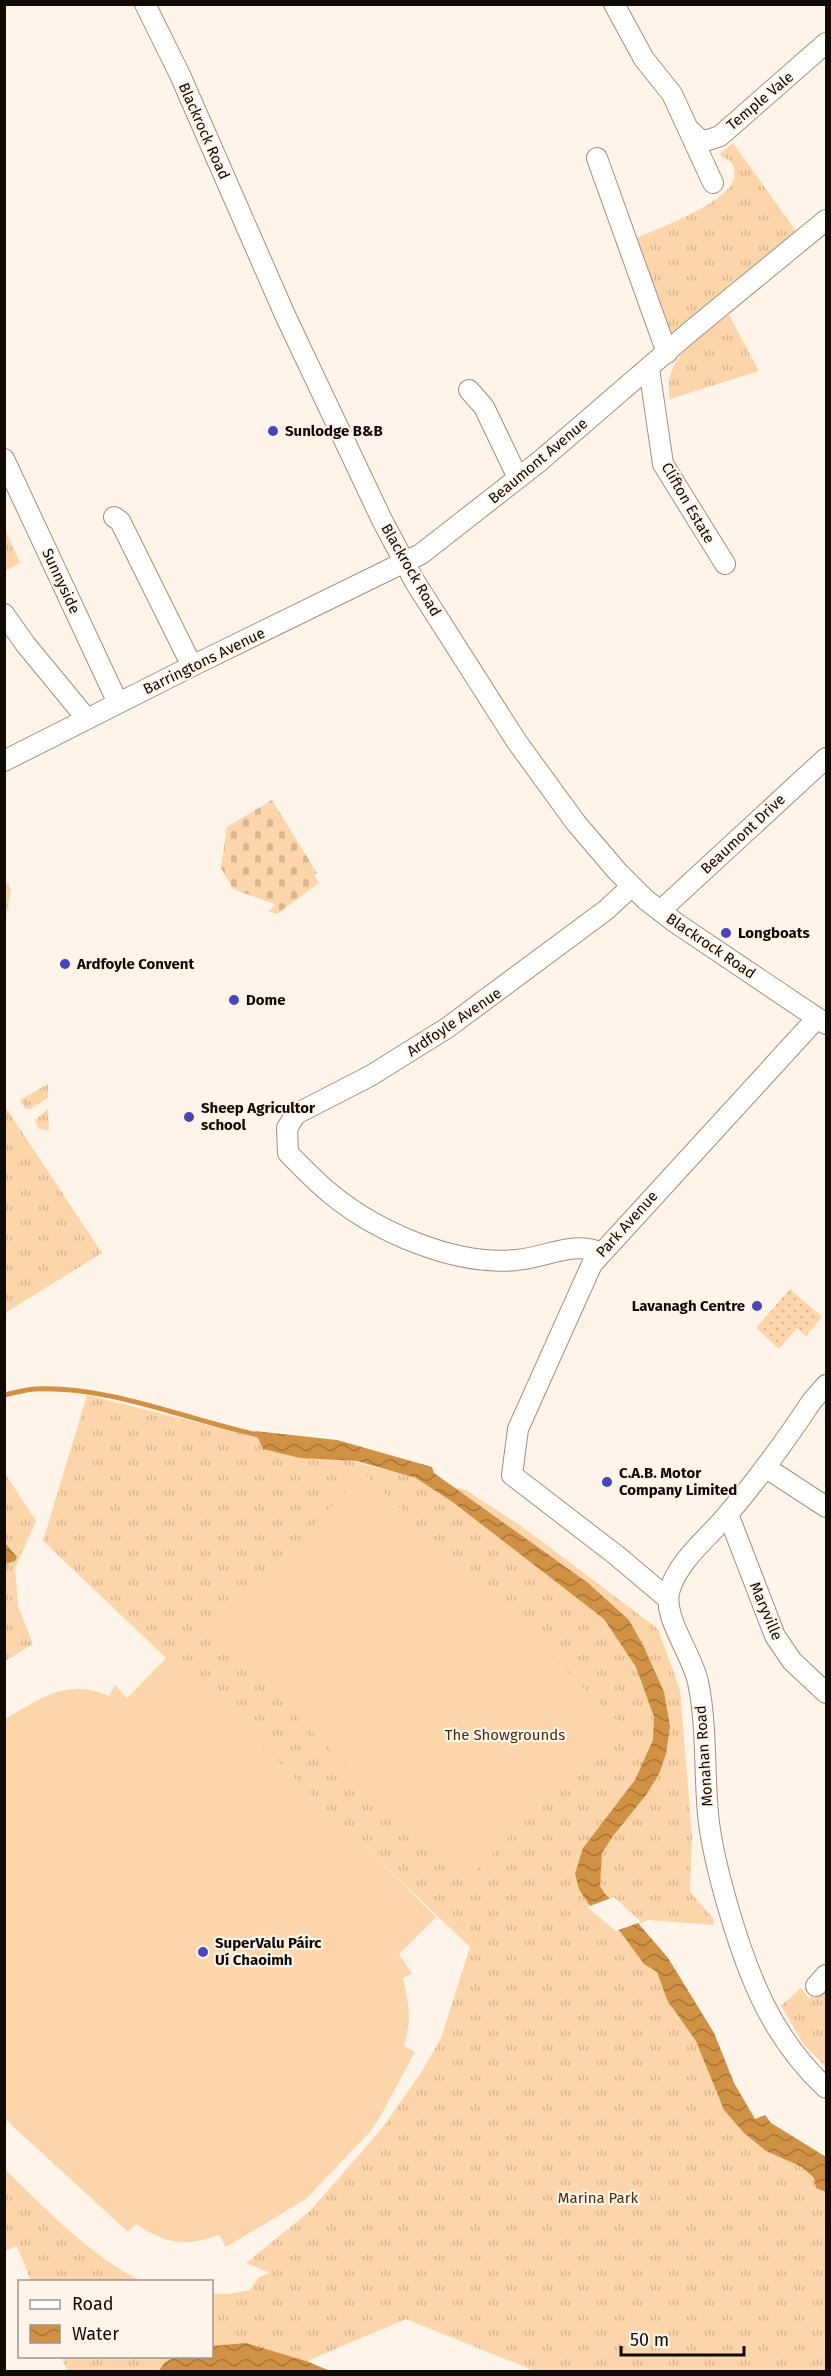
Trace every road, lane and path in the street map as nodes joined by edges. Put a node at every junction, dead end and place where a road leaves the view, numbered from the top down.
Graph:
1 (145, 4) edge
2 (614, 4) edge
3 (826, 43) edge
4 (691, 131) junction
5 (597, 158) dead end
6 (713, 183) dead end
7 (826, 220) edge
8 (667, 353) junction
9 (649, 368) junction
10 (469, 390) dead end
11 (4, 459) edge
12 (518, 478) junction
13 (114, 517) dead end
14 (404, 563) junction
15 (725, 564) dead end
16 (4, 614) edge
17 (192, 666) junction
18 (118, 703) junction
19 (87, 719) junction
20 (826, 758) edge
21 (4, 761) edge
22 (632, 886) junction
23 (660, 911) junction
24 (822, 1021) edge
25 (601, 1253) junction
26 (826, 1385) edge
27 (765, 1467) junction
28 (826, 1507) edge
29 (728, 1514) junction
30 (667, 1598) junction
31 (826, 1694) edge
32 (826, 2088) edge

1 - 14 street, Blackrock Road
2 - 4 street
3 - 4 street, Temple Vale
4 - 6 street
5 - 8 street
7 - 8 street, Beaumont Avenue
8 - 9 street, Beaumont Avenue
9 - 12 street, Beaumont Avenue
9 - 15 street, Clifton Estate
10 - 12 street
11 - 18 street, Sunnyside
12 - 14 street, Beaumont Avenue
13 - 17 street
14 - 17 street, Barringtons Avenue
14 - 22 street, Blackrock Road
16 - 19 street
17 - 18 street, Barringtons Avenue
18 - 19 street, Barringtons Avenue
19 - 21 street, Barringtons Avenue
20 - 23 street, Beaumont Drive
22 - 23 street, Blackrock Road
22 - 25 street, Ardfoyle Avenue
23 - 24 street, Blackrock Road
24 - 25 street, Park Avenue
25 - 30 street, Park Avenue
26 - 27 street
27 - 28 street
27 - 29 street
29 - 30 street
29 - 31 street, Maryville
30 - 32 street, Monahan Road

